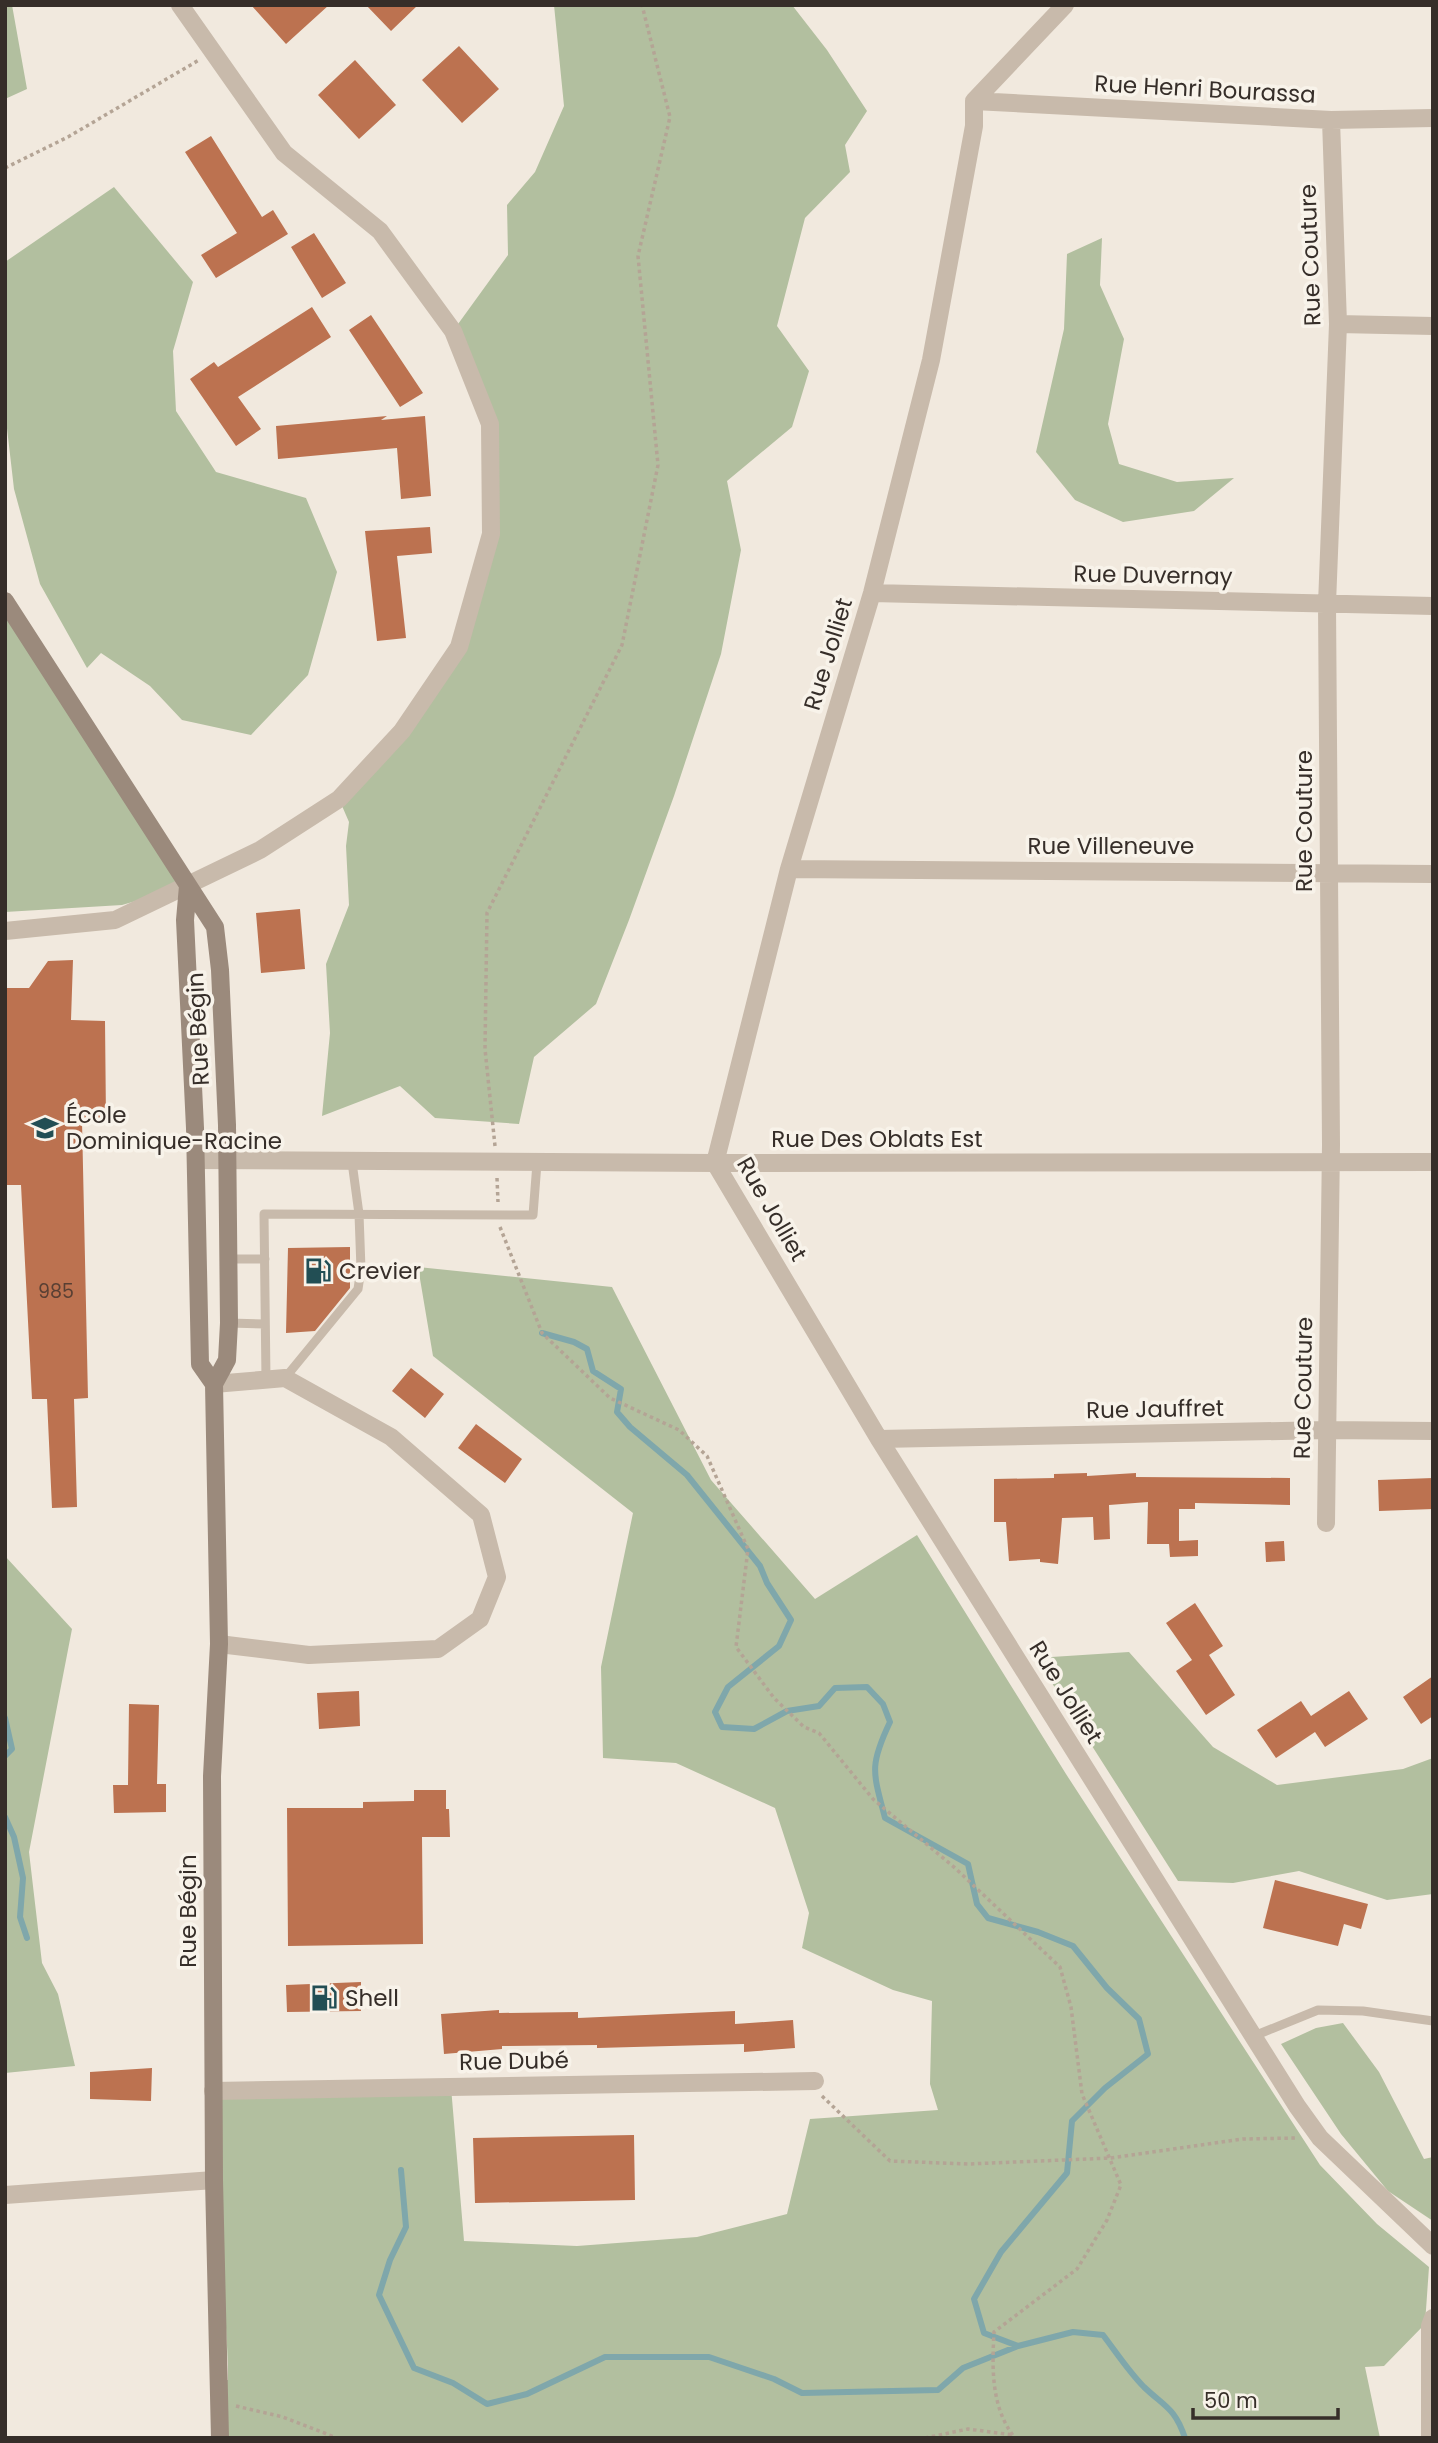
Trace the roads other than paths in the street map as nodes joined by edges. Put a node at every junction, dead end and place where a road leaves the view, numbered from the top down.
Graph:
1 (180, 5) edge
2 (1065, 5) edge
3 (974, 101) junction
4 (1433, 118) edge
5 (1331, 120) junction
6 (1338, 324) junction
7 (1433, 326) edge
8 (872, 593) junction
9 (5, 601) edge
10 (1327, 604) junction
11 (1433, 606) edge
12 (789, 869) junction
13 (1329, 872) junction
14 (1433, 874) edge
15 (188, 886) junction
16 (5, 930) edge
17 (196, 1160) junction
18 (227, 1161) junction
19 (352, 1162) junction
20 (537, 1163) junction
21 (715, 1163) junction
22 (1433, 1163) edge
23 (1331, 1164) junction
24 (359, 1214) junction
25 (228, 1259) junction
26 (265, 1259) junction
27 (229, 1323) junction
28 (265, 1324) junction
29 (285, 1378) junction
30 (265, 1379) junction
31 (214, 1384) junction
32 (1327, 1430) junction
33 (1433, 1432) edge
34 (879, 1439) junction
35 (1326, 1523) dead end
36 (219, 1644) junction
37 (1433, 2021) edge
38 (1254, 2036) junction
39 (811, 2081) road end
40 (213, 2091) junction
41 (214, 2180) junction
42 (5, 2195) edge
43 (1415, 2227) junction
44 (1433, 2235) edge
45 (1433, 2246) edge
46 (1433, 2318) edge
47 (220, 2438) edge
48 (1430, 2438) edge

1 - 15 street
2 - 3 street
3 - 5 street, Rue Henri Bourassa
3 - 8 street, Rue Jolliet
4 - 5 street, Rue Henri Bourassa
5 - 6 street, Rue Couture
6 - 7 street
6 - 10 street, Rue Couture
8 - 10 street, Rue Duvernay
8 - 12 street, Rue Jolliet
9 - 15 street, Rue Bégin
10 - 11 street, Rue Duvernay
10 - 13 street, Rue Couture
12 - 13 street, Rue Villeneuve
12 - 21 street, Rue Jolliet
13 - 14 street, Rue Villeneuve
13 - 23 street, Rue Couture
15 - 16 street
15 - 17 street, Rue Bégin
15 - 18 street, Rue Bégin
17 - 18 street, Rue Des Oblats Est
17 - 31 street, Rue Bégin
18 - 19 street, Rue Des Oblats Est
18 - 25 street, Rue Bégin
19 - 20 street, Rue Des Oblats Est
19 - 24 lane
20 - 21 street, Rue Des Oblats Est
20 - 24 lane
21 - 23 street, Rue Des Oblats Est
21 - 34 street, Rue Jolliet
22 - 23 street, Rue Des Oblats Est
23 - 32 street, Rue Couture
24 - 26 lane
24 - 29 lane
25 - 26 lane
25 - 27 street, Rue Bégin
26 - 28 lane
27 - 28 lane
27 - 31 street, Rue Bégin
28 - 30 lane
29 - 30 street
29 - 36 street
30 - 31 street
31 - 36 street, Rue Bégin
32 - 33 street, Rue Jauffret
32 - 34 street, Rue Jauffret
32 - 35 street, Rue Couture
34 - 38 street, Rue Jolliet
36 - 40 street, Rue Bégin
37 - 38 lane
38 - 43 street, Rue Jolliet
39 - 40 street, Rue Dubé
40 - 41 street, Rue Bégin
41 - 42 street
41 - 47 street, Rue Bégin
43 - 44 street, Rue Jolliet
43 - 45 street, Rue Jolliet
46 - 48 street

